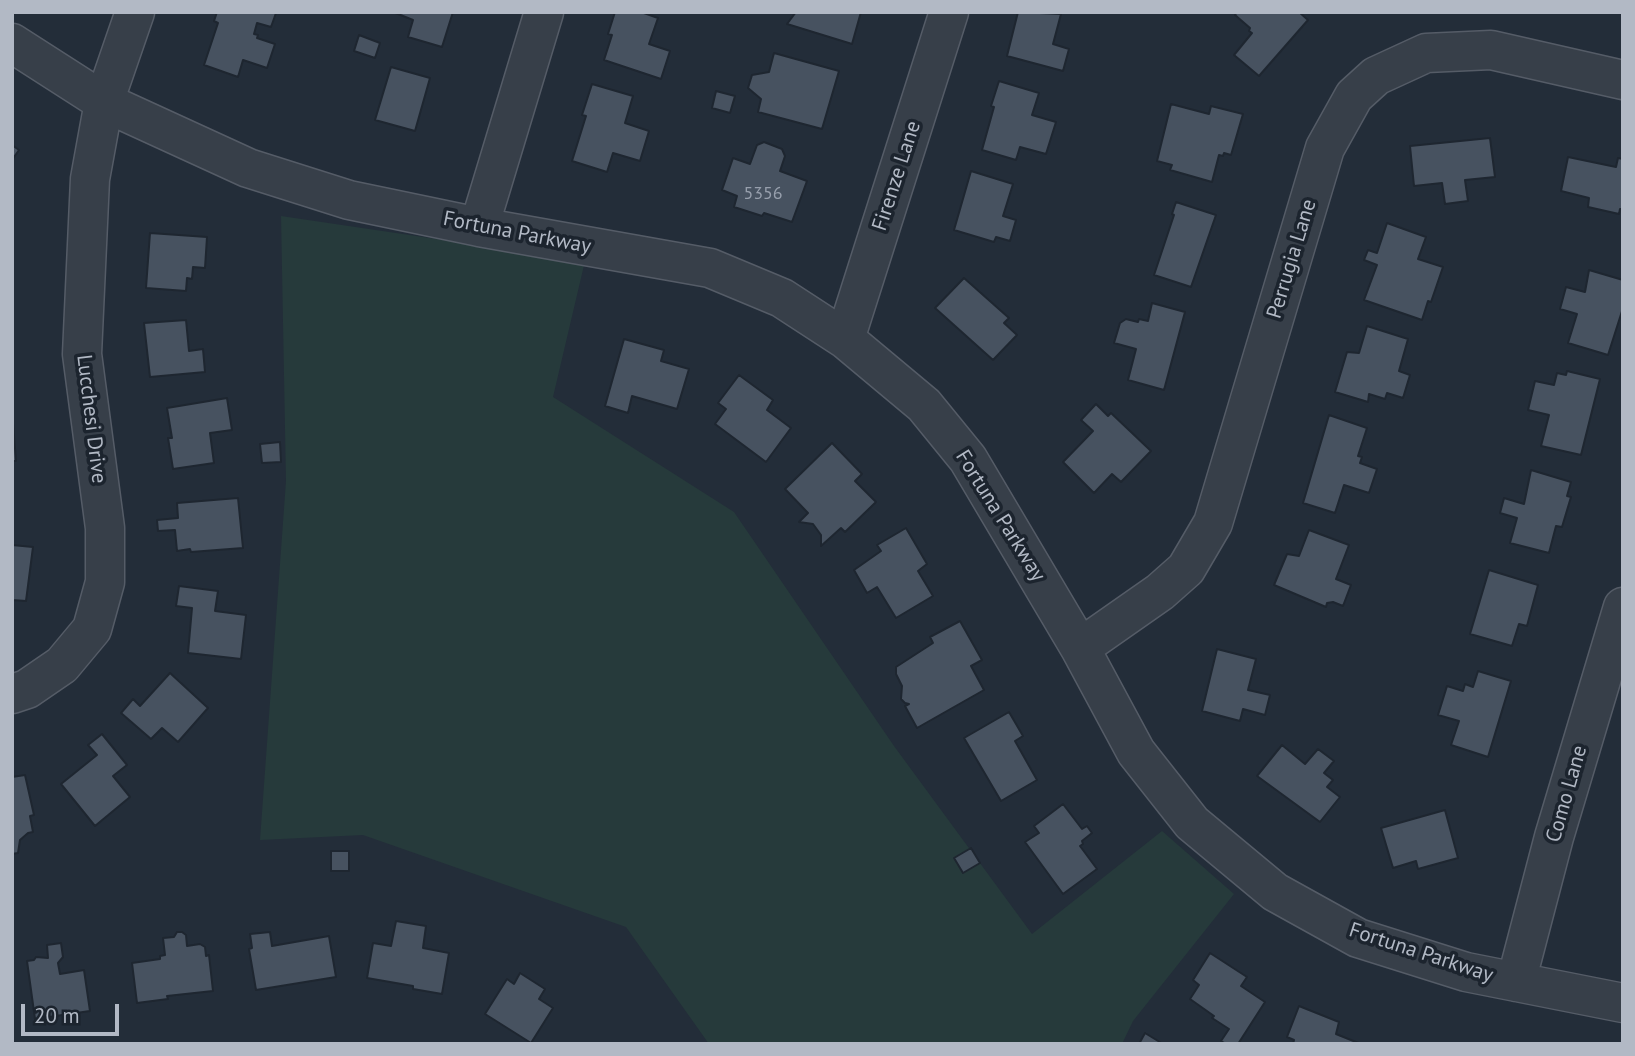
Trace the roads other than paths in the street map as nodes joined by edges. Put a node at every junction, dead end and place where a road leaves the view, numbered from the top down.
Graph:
1 (135, 12) edge
2 (544, 12) edge
3 (949, 12) edge
4 (12, 43) edge
5 (1623, 80) edge
6 (104, 102) junction
7 (479, 227) junction
8 (845, 339) junction
9 (1623, 607) edge
10 (1080, 648) junction
11 (12, 695) edge
12 (1516, 982) junction
13 (1623, 1003) edge

1 - 6 street, Lucchesi Drive
2 - 7 street
3 - 8 street, Firenze Lane
4 - 6 street, Fortuna Parkway
5 - 10 street, Perrugia Lane
6 - 7 street, Fortuna Parkway
6 - 11 street, Lucchesi Drive
7 - 8 street, Fortuna Parkway
8 - 10 street, Fortuna Parkway
9 - 12 street, Como Lane
10 - 12 street, Fortuna Parkway
12 - 13 street, Fortuna Parkway

